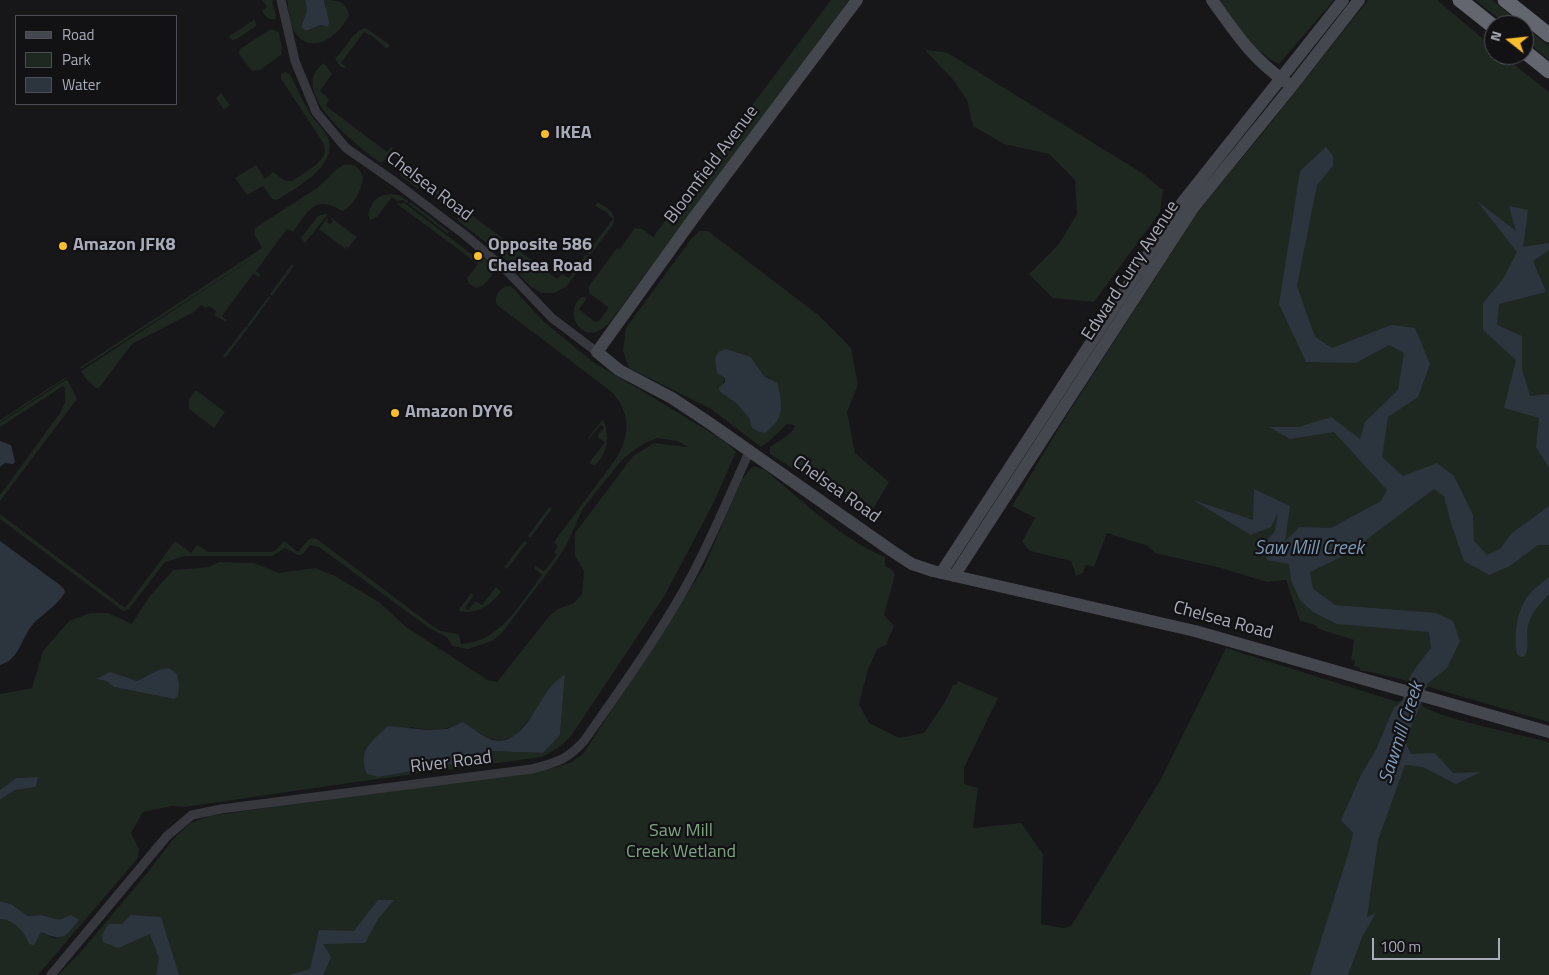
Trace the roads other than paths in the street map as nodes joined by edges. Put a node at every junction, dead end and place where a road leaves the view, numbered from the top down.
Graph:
1 (282, 0) edge
2 (857, 0) edge
3 (1212, 0) edge
4 (1343, 0) edge
5 (1359, 0) edge
6 (1460, 0) edge
7 (1505, 0) edge
8 (1484, 19) edge
9 (1549, 35) edge
10 (1534, 59) edge
11 (1534, 60) edge
12 (1549, 71) edge
13 (1549, 75) edge
14 (1280, 78) junction
15 (1292, 86) junction
16 (597, 352) junction
17 (1032, 445) junction
18 (750, 450) junction
19 (941, 573) junction
20 (954, 576) junction
21 (1549, 732) edge
22 (51, 975) edge

1 - 16 street, Chelsea Road
2 - 16 street, Bloomfield Avenue
3 - 14 street
4 - 14 street, Edward Curry Avenue
5 - 15 street, Edward Curry Avenue
6 - 8 highway
7 - 9 highway
10 - 12 highway
11 - 13 highway
14 - 15 street
14 - 17 street, Edward Curry Avenue
15 - 17 street, Edward Curry Avenue
16 - 18 street, Chelsea Road
17 - 19 street, Edward Curry Avenue
17 - 20 street, Edward Curry Avenue
18 - 19 street, Chelsea Road
18 - 22 street, River Road
19 - 20 street, Chelsea Road
20 - 21 street, Chelsea Road

